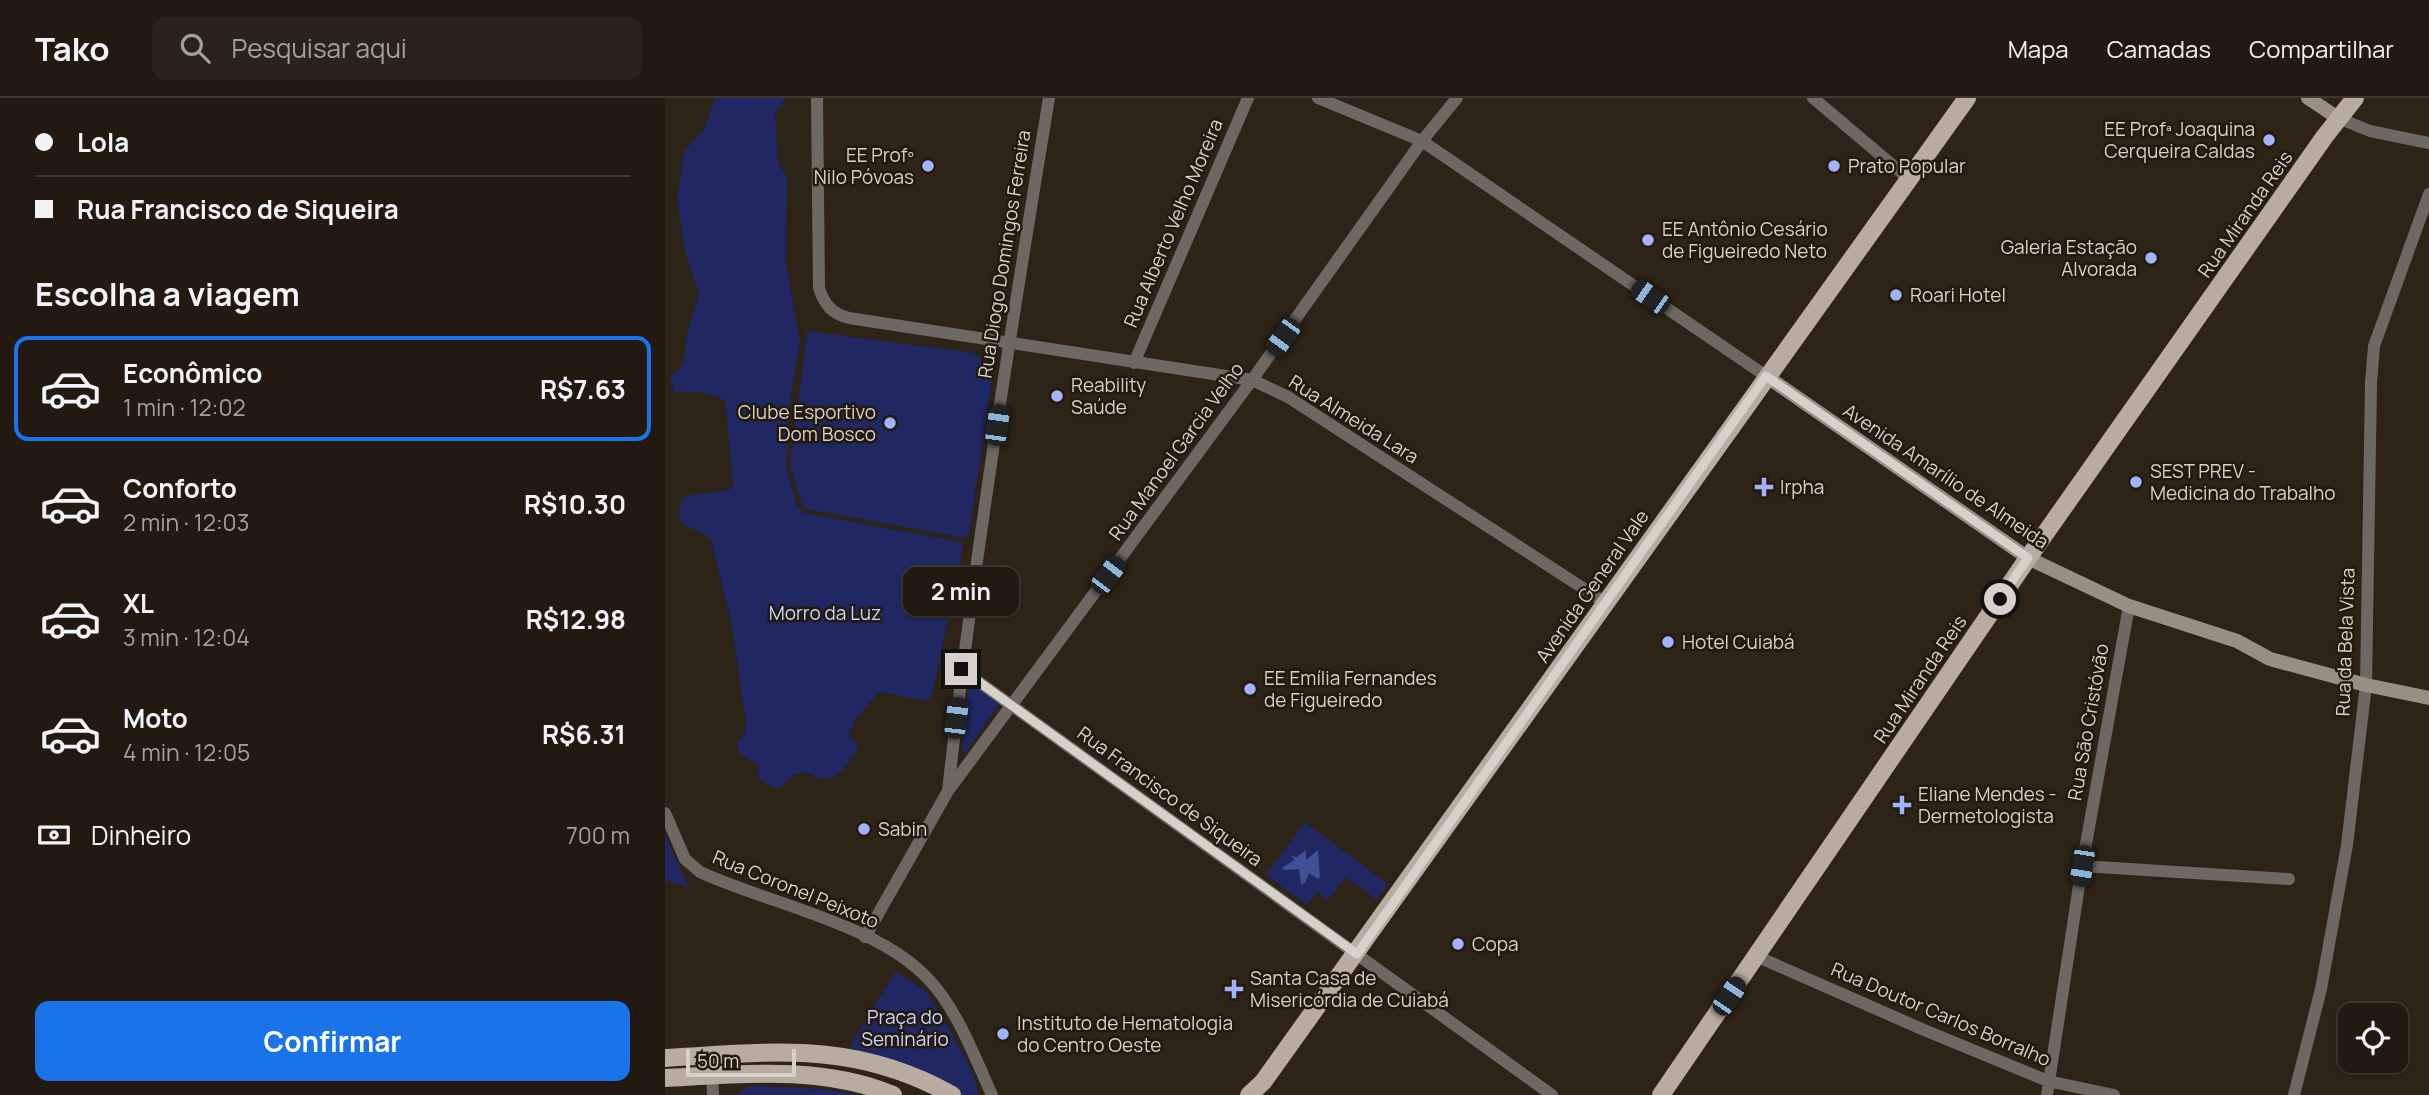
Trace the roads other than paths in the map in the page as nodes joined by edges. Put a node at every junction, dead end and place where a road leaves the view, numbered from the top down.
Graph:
1 (817, 98) edge
2 (1049, 98) edge
3 (1248, 98) edge
4 (1318, 98) edge
5 (1457, 98) edge
6 (1813, 98) edge
7 (1967, 98) edge
8 (2308, 98) edge
9 (2354, 98) edge
10 (2338, 118) junction
11 (1422, 142) junction
12 (2429, 143) edge
13 (1909, 178) junction
14 (2429, 194) edge
15 (1008, 344) junction
16 (1134, 363) junction
17 (1766, 376) junction
18 (1252, 380) junction
19 (2028, 558) junction
20 (1606, 603) junction
21 (2129, 606) junction
22 (961, 669) junction
23 (2366, 685) junction
24 (2429, 698) edge
25 (1012, 705) junction
26 (948, 791) junction
27 (665, 813) edge
28 (2082, 866) junction
29 (2289, 879) dead end
30 (865, 937) junction
31 (1357, 954) junction
32 (1756, 956) junction
33 (665, 1058) edge
34 (712, 1076) junction
35 (665, 1078) edge
36 (985, 1081) junction
37 (2048, 1081) junction
38 (1259, 1088) edge
39 (713, 1095) edge
40 (893, 1095) edge
41 (952, 1095) edge
42 (985, 1095) edge
43 (992, 1095) edge
44 (1249, 1095) edge
45 (1552, 1095) edge
46 (1661, 1095) edge
47 (2047, 1095) edge
48 (2114, 1095) edge
49 (2294, 1095) edge

1 - 15 street, Rua Almeida Lara
2 - 15 street, Rua Diogo Domingos Ferreira
3 - 16 street, Rua Alberto Velho Moreira
4 - 11 street
5 - 11 street, Rua Manoel Garcia Velho
6 - 13 street
7 - 13 main road, Avenida General Vale
8 - 10 street
9 - 10 main road, Rua Miranda Reis
10 - 12 street
10 - 19 main road, Rua Miranda Reis
11 - 17 street
11 - 18 street, Rua Manoel Garcia Velho
13 - 17 main road, Avenida General Vale
14 - 23 street, Rua da Bela Vista
15 - 16 street, Rua Almeida Lara
15 - 22 street, Rua Diogo Domingos Ferreira
16 - 18 street, Rua Almeida Lara
17 - 19 street, Avenida Amarílio de Almeida
17 - 20 main road, Avenida General Vale
18 - 20 street, Rua Almeida Lara
18 - 25 street, Rua Manoel Garcia Velho
19 - 21 street, Avenida Amarílio de Almeida
19 - 32 main road, Rua Miranda Reis
20 - 31 main road, Avenida General Vale
21 - 23 street, Avenida Amarílio de Almeida
21 - 28 street, Rua São Cristóvão
22 - 25 street, Rua Francisco de Siqueira
22 - 26 street, Rua Diogo Domingos Ferreira
23 - 24 street, Avenida Amarílio de Almeida
23 - 49 street, Rua da Bela Vista
25 - 26 street, Rua Manoel Garcia Velho
25 - 31 street, Rua Francisco de Siqueira
26 - 30 street, Rua Manoel Garcia Velho
27 - 30 street, Rua Coronel Peixoto
28 - 29 street
28 - 37 street, Rua São Cristóvão
30 - 36 street, Rua Coronel Peixoto
31 - 38 main road, Avenida General Vale
31 - 45 street, Rua Francisco de Siqueira
32 - 37 street, Rua Doutor Carlos Borralho
32 - 46 main road, Rua Miranda Reis
33 - 41 main road
34 - 35 main road
34 - 39 street
34 - 40 main road
36 - 42 street
36 - 43 street, Rua Coronel Peixoto
37 - 47 street, Rua São Cristóvão
37 - 48 street, Rua Doutor Carlos Borralho
38 - 44 main road, Avenida General Vale

